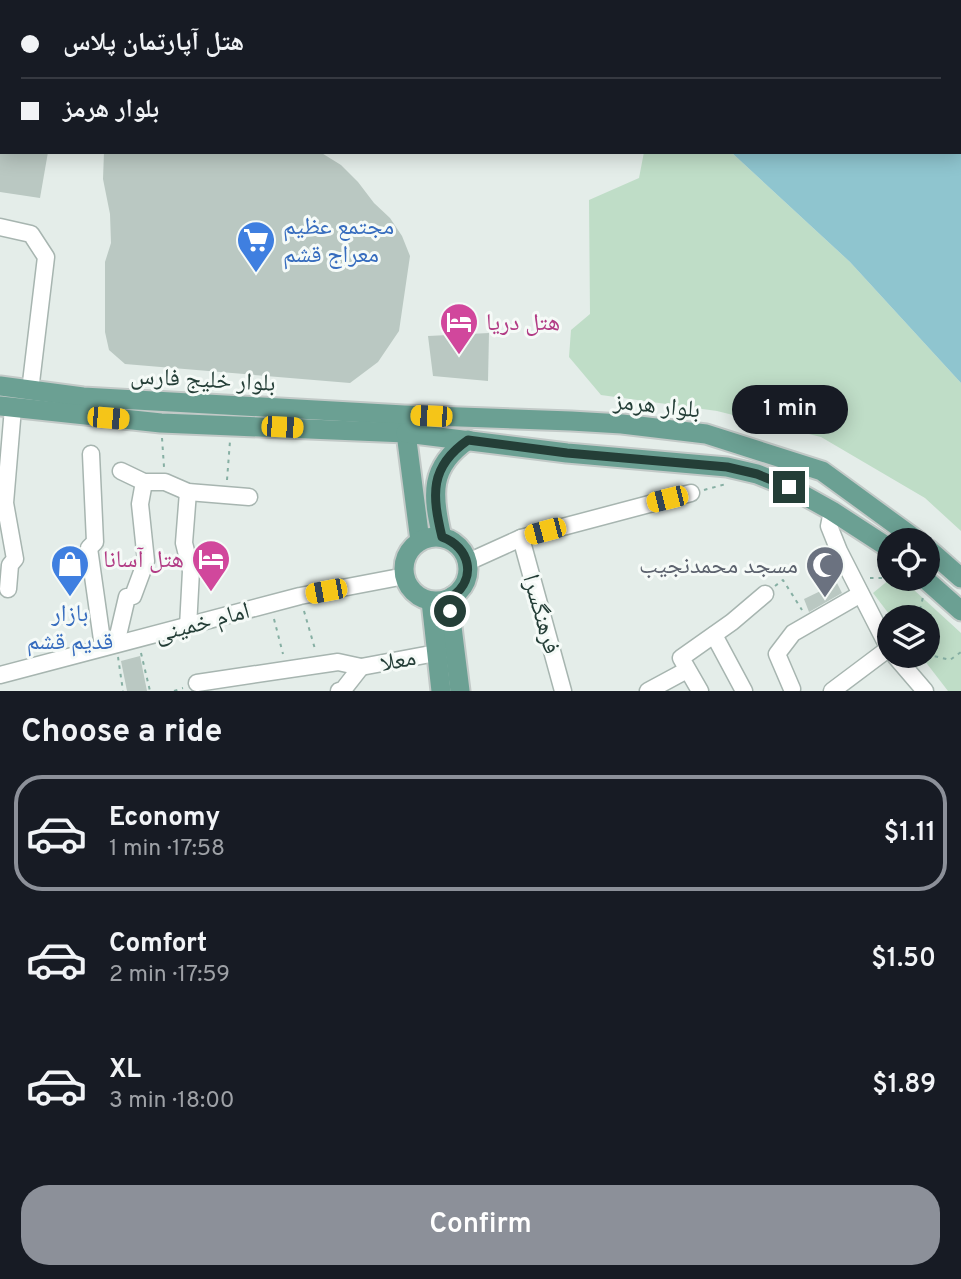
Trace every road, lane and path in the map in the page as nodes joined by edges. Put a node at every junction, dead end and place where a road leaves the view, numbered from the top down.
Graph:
1 (0, 227) edge
2 (0, 386) edge
3 (30, 391) junction
4 (7, 407) edge
5 (570, 421) junction
6 (161, 423) junction
7 (405, 424) junction
8 (622, 424) junction
9 (232, 425) junction
10 (468, 440) junction
11 (567, 453) junction
12 (91, 454) dead end
13 (617, 456) junction
14 (121, 471) dead end
15 (144, 482) junction
16 (166, 482) junction
17 (726, 484) dead end
18 (188, 492) junction
19 (691, 493) joint
20 (226, 495) junction
21 (250, 497) dead end
22 (832, 511) junction
23 (900, 528) edge
24 (442, 537) junction
25 (521, 538) junction
26 (877, 540) edge
27 (420, 541) junction
28 (940, 560) edge
29 (468, 562) junction
30 (405, 576) junction
31 (852, 578) junction
32 (877, 578) edge
33 (961, 578) edge
34 (8, 589) dead end
35 (938, 591) edge
36 (765, 594) joint
37 (859, 594) junction
38 (300, 596) junction
39 (453, 596) junction
40 (431, 601) junction
41 (271, 604) junction
42 (961, 611) edge
43 (810, 623) junction
44 (188, 627) junction
45 (877, 627) edge
46 (713, 635) junction
47 (138, 639) junction
48 (109, 646) junction
49 (961, 652) edge
50 (436, 653) junction
51 (877, 658) edge
52 (940, 658) edge
53 (319, 665) junction
54 (361, 667) junction
55 (905, 668) edge
56 (687, 670) junction
57 (287, 671) junction
58 (0, 675) edge
59 (197, 684) dead end
60 (794, 690) edge
61 (123, 691) edge
62 (150, 691) edge
63 (339, 691) edge
64 (441, 691) edge
65 (460, 691) edge
66 (563, 691) edge
67 (648, 691) edge
68 (700, 691) edge
69 (744, 691) edge
70 (832, 691) edge
71 (925, 691) edge

1 - 3 street
2 - 3 main road, بلوار خلیج فارس
3 - 7 main road, بلوار خلیج فارس
4 - 6 main road, بلوار خلیج فارس
4 - 34 street
5 - 7 main road, بلوار هرمز
5 - 8 main road, بلوار هرمز
5 - 11 main road
6 - 9 main road, بلوار خلیج فارس
6 - 16 path
7 - 9 main road, بلوار خلیج فارس
7 - 10 main road
7 - 27 main road
8 - 13 main road
8 - 23 main road, بلوار هرمز
9 - 20 path
10 - 11 main road
10 - 24 main road
11 - 13 main road
12 - 48 street
13 - 22 main road
14 - 15 street
15 - 16 street
15 - 48 street
16 - 18 street
17 - 19 path
18 - 20 street
18 - 44 street
19 - 25 street
20 - 21 street
22 - 26 main road
22 - 31 street
24 - 27 main road
24 - 29 main road
25 - 29 street
25 - 66 street, فرهنگسرا
27 - 30 main road
28 - 33 main road
29 - 39 main road
30 - 38 street, امام خمینی
30 - 40 main road
31 - 32 path
31 - 37 street
35 - 42 main road
36 - 43 path
36 - 46 street
37 - 43 street
37 - 45 street
38 - 41 street, امام خمینی
38 - 53 path
39 - 40 main road
39 - 65 main road
40 - 50 main road
41 - 44 street, امام خمینی
41 - 57 path
43 - 60 street
44 - 47 street, امام خمینی
46 - 56 street
46 - 69 street
47 - 48 street, امام خمینی
47 - 62 path
48 - 58 street, امام خمینی
48 - 61 path
49 - 52 path
50 - 54 street, معلا
50 - 64 main road
51 - 70 street
53 - 54 street, معلا
53 - 57 street, معلا
54 - 63 street
55 - 71 street
56 - 67 street
56 - 68 street
57 - 59 street, معلا

